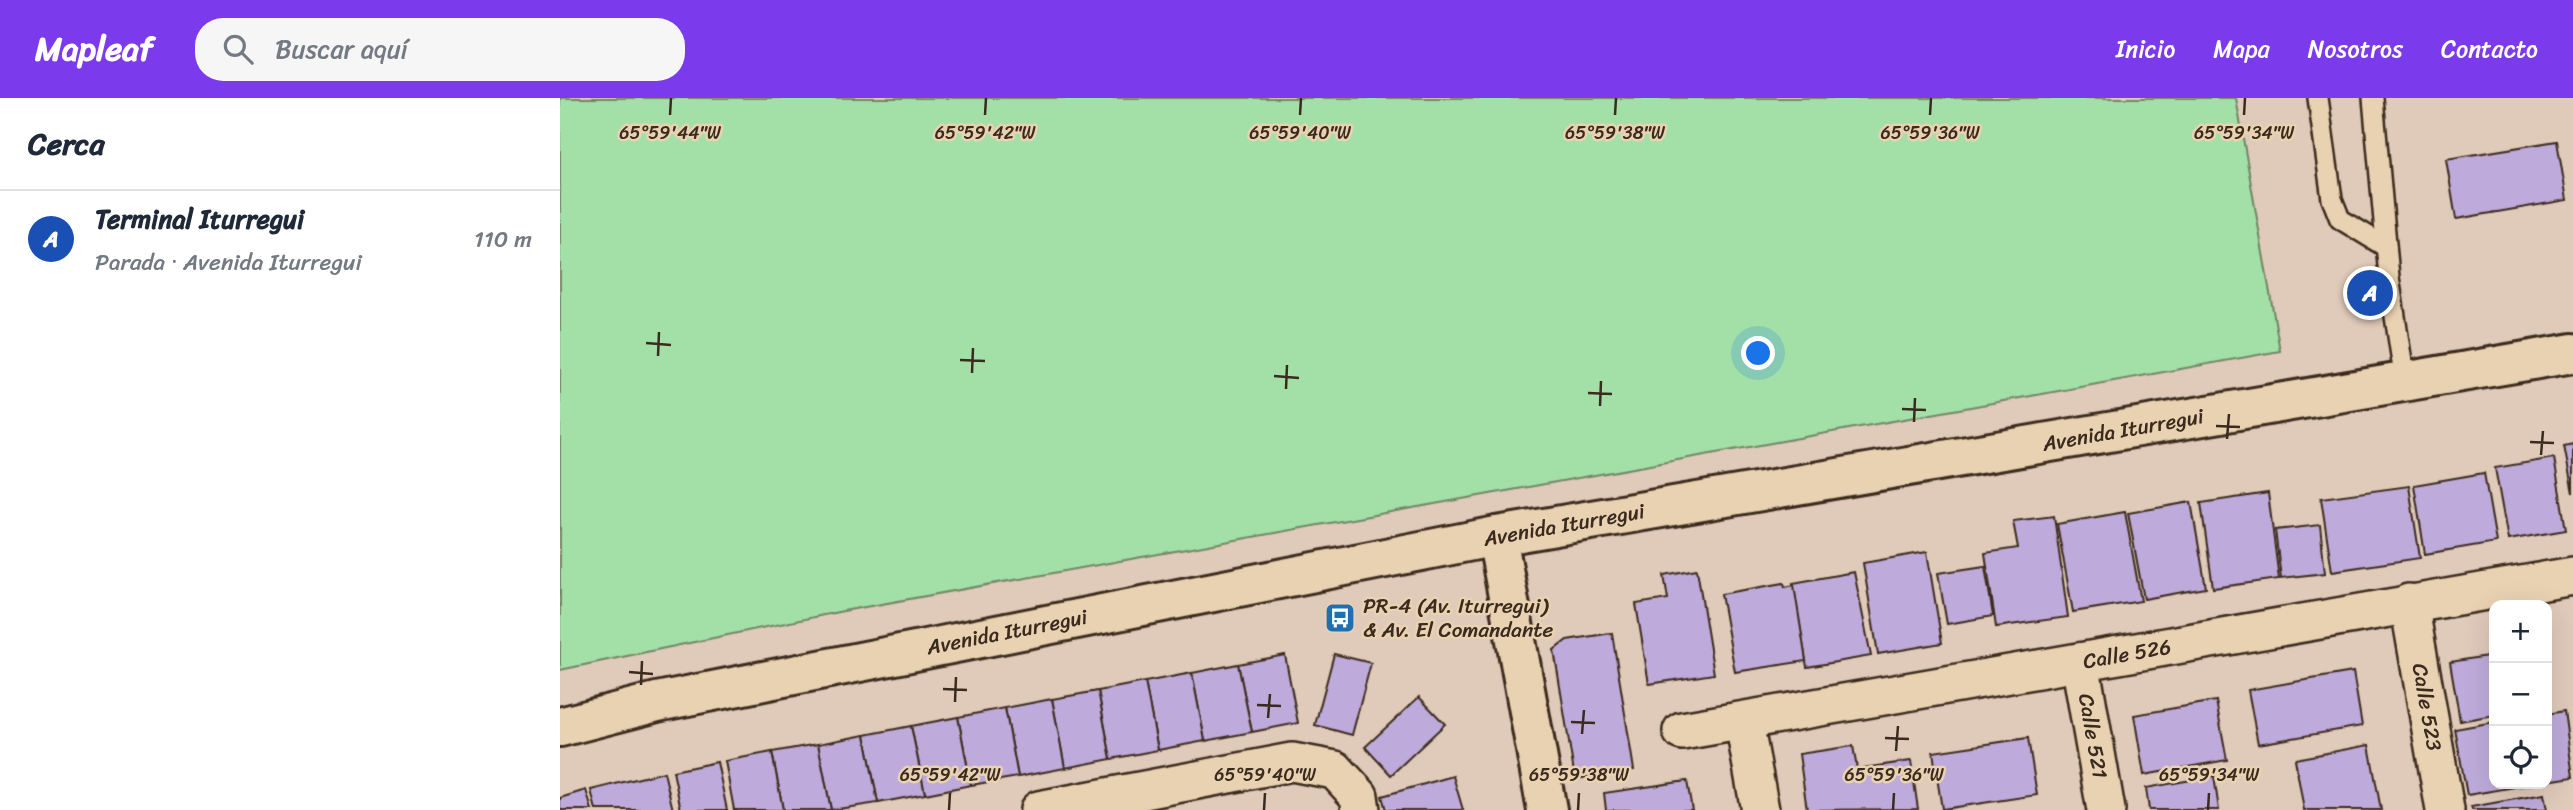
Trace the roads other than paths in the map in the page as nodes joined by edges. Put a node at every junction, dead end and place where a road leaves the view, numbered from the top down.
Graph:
1 (2318, 98) edge
2 (2373, 98) edge
3 (2386, 247) junction
4 (2573, 353) edge
5 (2405, 382) junction
6 (1497, 536) junction
7 (2573, 576) edge
8 (2409, 603) junction
9 (2080, 662) junction
10 (1744, 722) junction
11 (560, 727) edge
12 (1682, 731) dead end
13 (1039, 810) edge
14 (1362, 810) edge
15 (1547, 810) edge
16 (1760, 810) edge
17 (2106, 810) edge
18 (2445, 810) edge

1 - 3 lane
2 - 3 lane
3 - 5 lane
4 - 5 street, Avenida Iturregui
5 - 6 street, Avenida Iturregui
6 - 11 street, Avenida Iturregui
6 - 15 street
7 - 8 street, Calle 526
8 - 9 street, Calle 526
8 - 18 street, Calle 523
9 - 10 street, Calle 526
9 - 17 street, Calle 521
10 - 12 street, Calle 526
10 - 16 street
13 - 14 street

